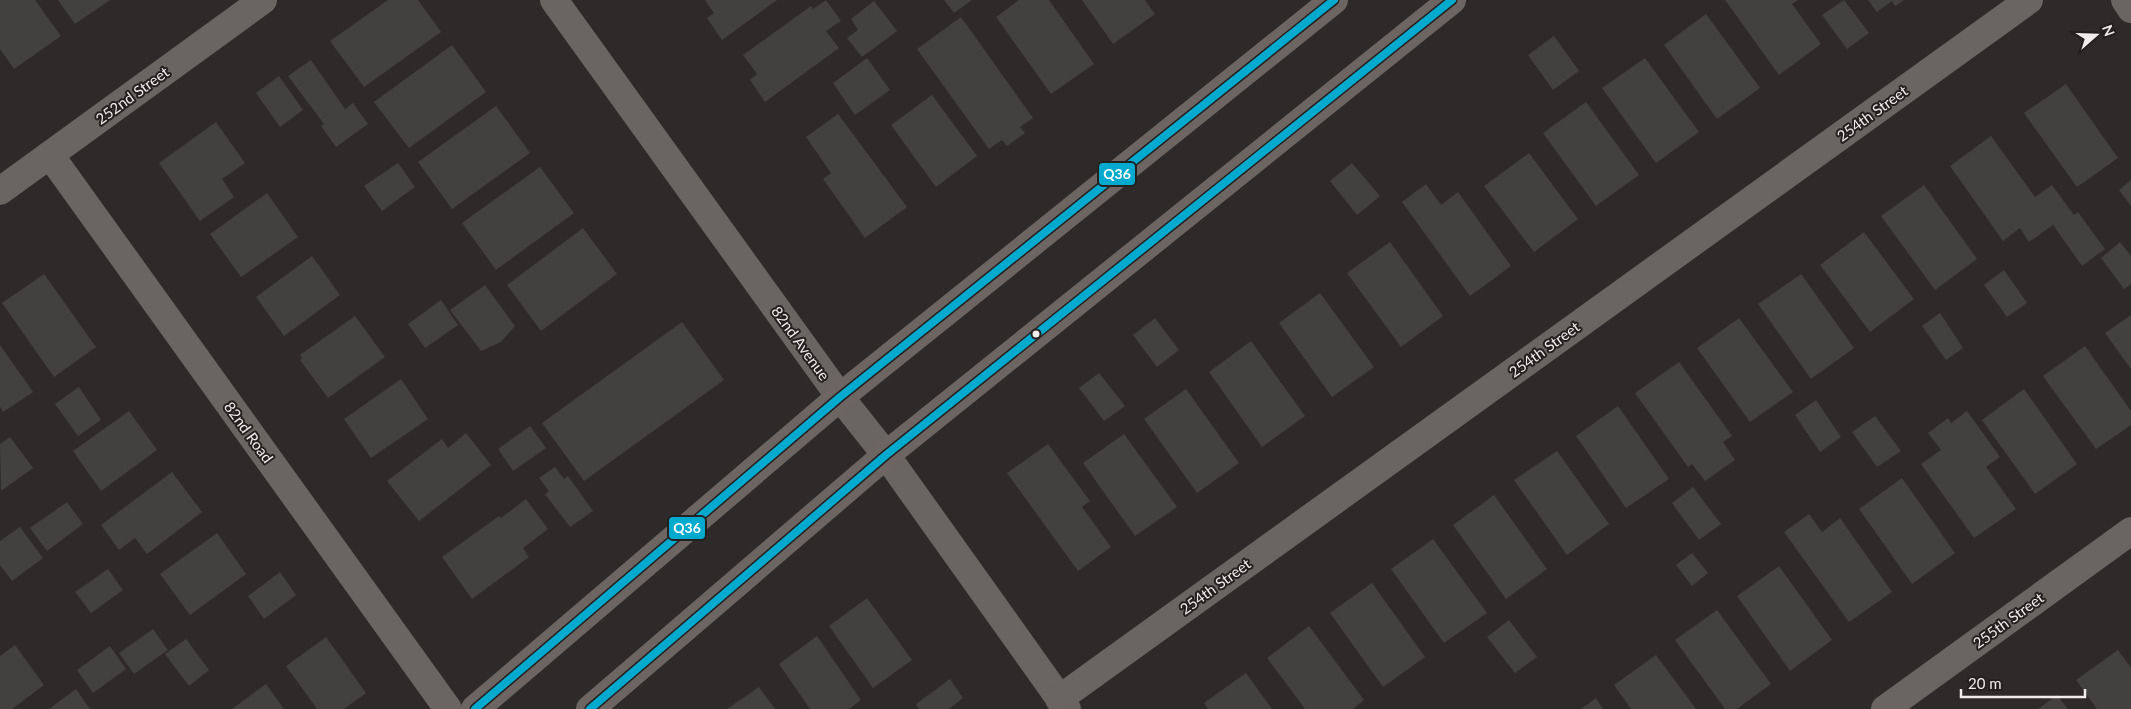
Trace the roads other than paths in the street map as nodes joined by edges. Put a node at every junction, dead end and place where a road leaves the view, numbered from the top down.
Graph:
1 (263, 0) edge
2 (554, 0) edge
3 (1334, 0) edge
4 (1452, 0) edge
5 (2029, 0) edge
6 (2124, 0) edge
7 (2131, 9) edge
8 (50, 155) junction
9 (0, 190) edge
10 (840, 397) junction
11 (886, 455) junction
12 (2131, 531) edge
13 (1063, 704) edge
14 (448, 709) edge
15 (475, 709) edge
16 (590, 709) edge
17 (1885, 709) edge

1 - 8 street, 252nd Street
2 - 10 street, 82nd Avenue
3 - 10 main road
4 - 11 main road
5 - 13 street, 254th Street
6 - 7 street
8 - 9 street, 252nd Street
8 - 14 street, 82nd Road
10 - 11 street, 82nd Avenue
10 - 15 main road
11 - 13 street, 82nd Avenue
11 - 16 main road
12 - 17 street, 255th Street

